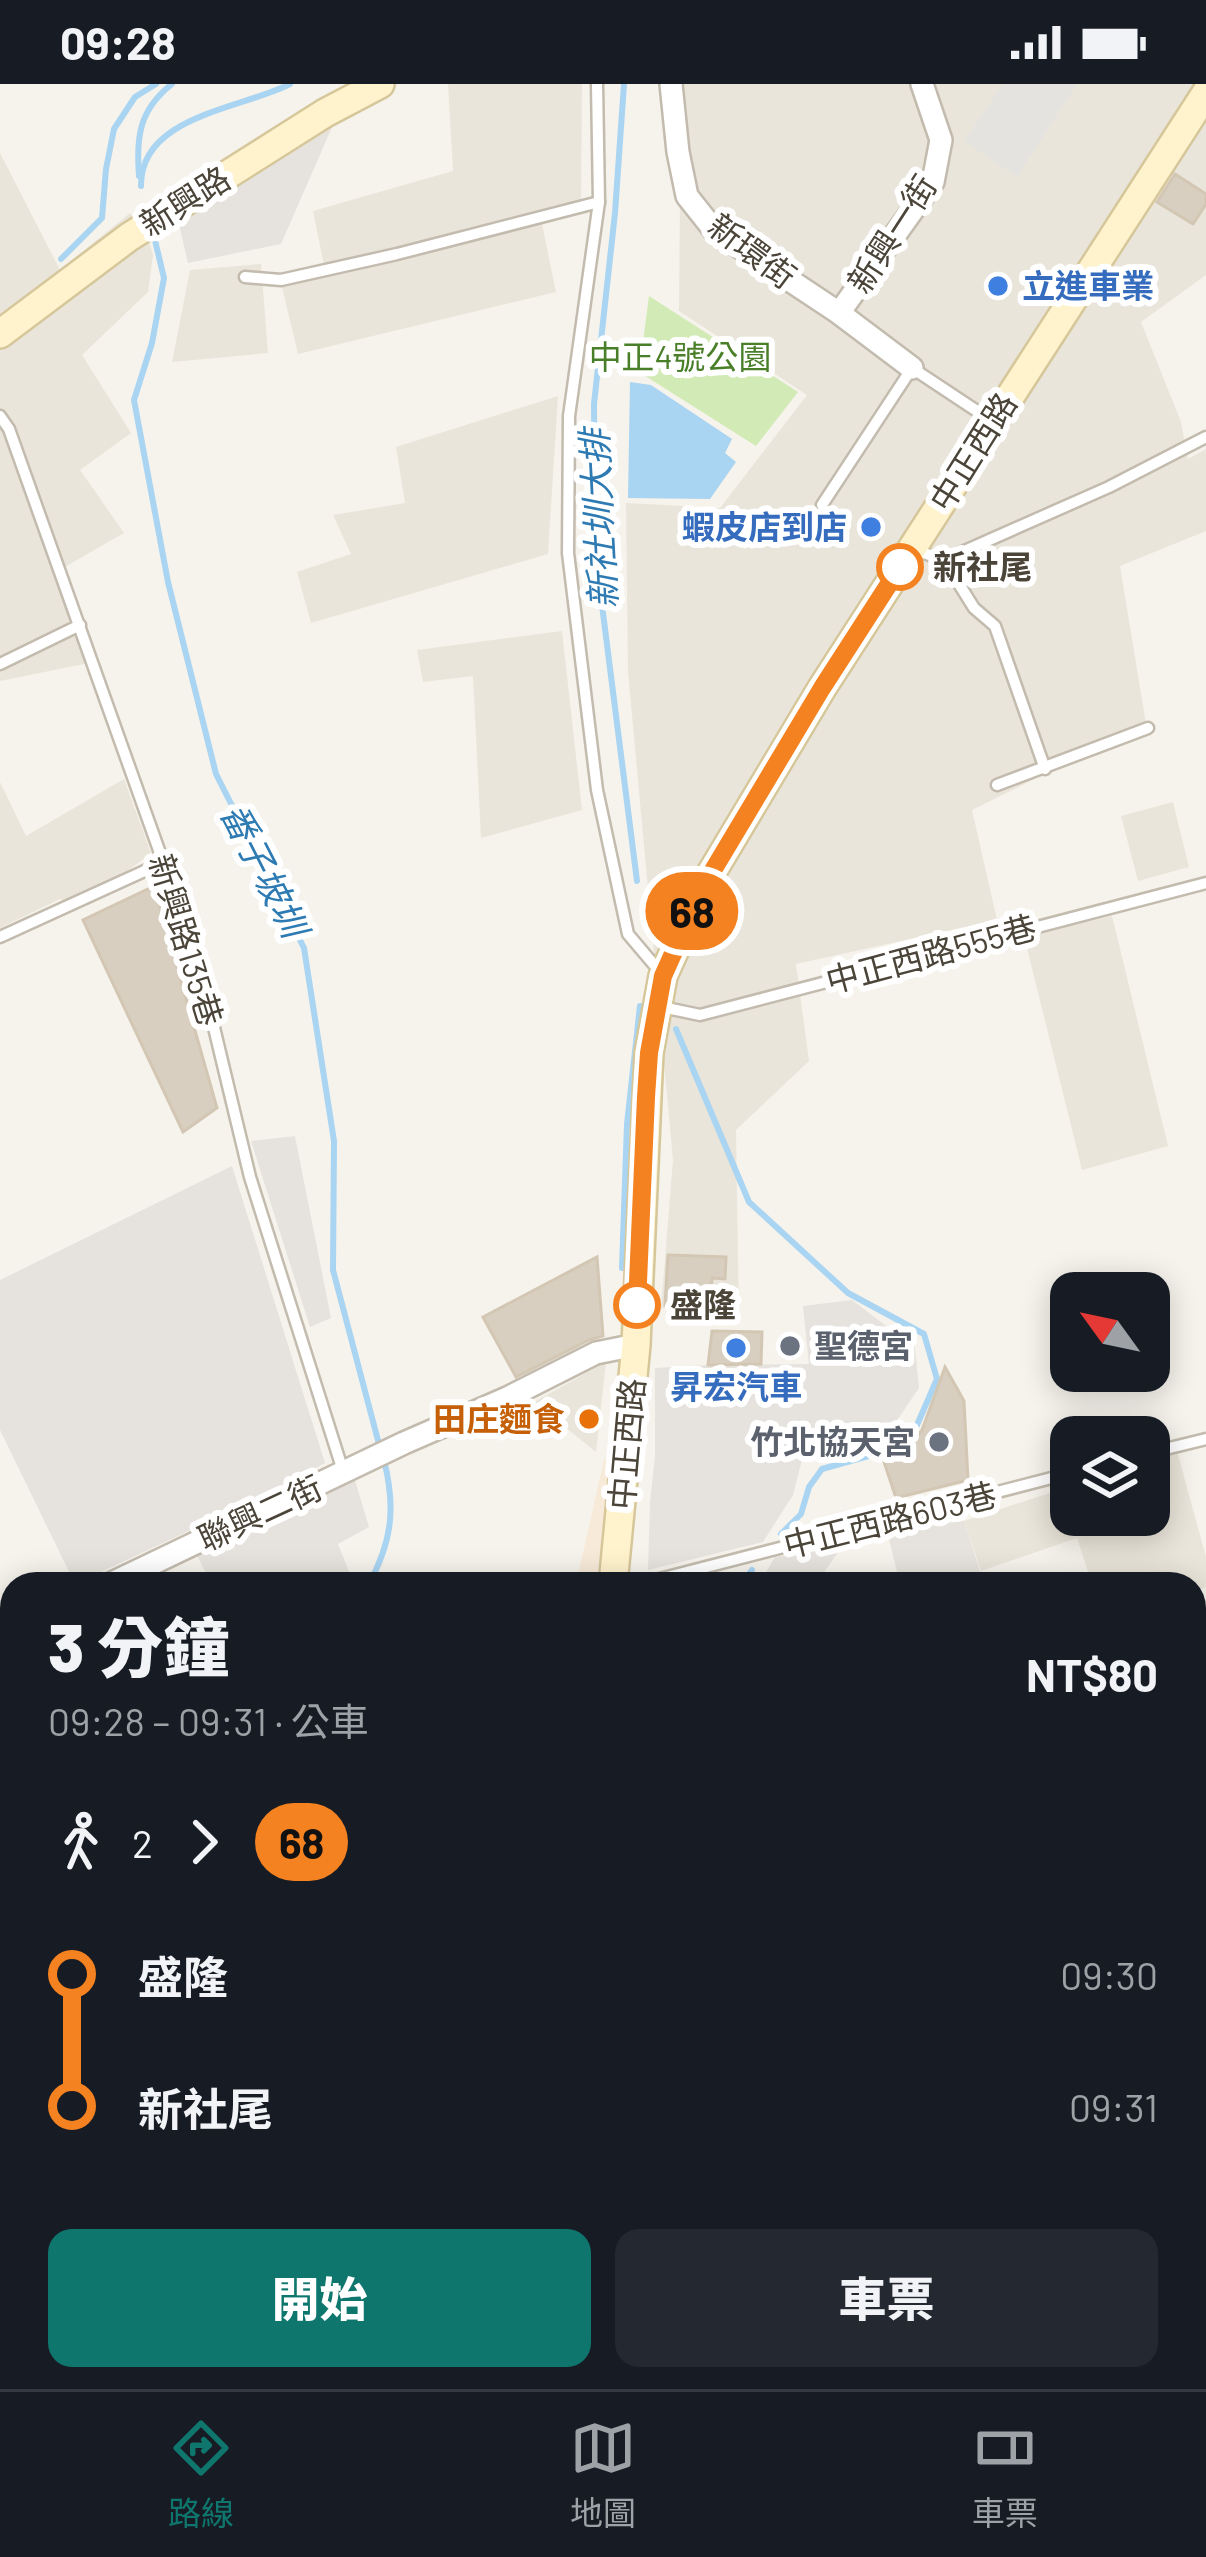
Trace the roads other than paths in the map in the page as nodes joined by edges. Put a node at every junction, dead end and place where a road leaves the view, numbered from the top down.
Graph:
1 (380, 84) edge
2 (596, 84) edge
3 (671, 84) edge
4 (922, 84) edge
5 (1206, 93) edge
6 (599, 202) junction
7 (245, 277) dead end
8 (839, 313) junction
9 (0, 334) edge
10 (912, 368) junction
11 (0, 416) edge
12 (992, 421) junction
13 (1205, 437) edge
14 (822, 505) dead end
15 (912, 549) junction
16 (944, 560) junction
17 (80, 625) junction
18 (0, 664) edge
19 (1148, 728) dead end
20 (1045, 769) junction
21 (997, 785) dead end
22 (162, 863) junction
23 (1206, 883) edge
24 (0, 938) edge
25 (663, 976) junction
26 (656, 1006) junction
27 (635, 1345) junction
28 (1206, 1439) edge
29 (1170, 1448) edge
30 (344, 1474) junction
31 (1050, 1478) edge
32 (140, 1572) edge
33 (614, 1572) edge
34 (687, 1572) edge

1 - 9 main road, 新興路
2 - 6 lane
3 - 8 street, 新環街
4 - 8 street, 新興一街
5 - 12 main road, 中正西路
6 - 7 lane
6 - 25 lane
8 - 10 street, 新環街
10 - 12 lane
10 - 14 lane
11 - 17 lane, 新興路135巷
12 - 15 main road, 中正西路
13 - 16 lane
15 - 16 lane
15 - 25 main road, 中正西路
16 - 20 lane
17 - 18 lane
17 - 22 lane, 新興路135巷
19 - 20 lane
20 - 21 lane
22 - 24 lane
22 - 30 lane, 新興路135巷
23 - 26 lane, 中正西路555巷
25 - 26 main road, 中正西路
26 - 27 main road, 中正西路
27 - 30 street, 聯興二街
27 - 33 main road, 中正西路
28 - 29 lane
30 - 32 street, 聯興二街
31 - 34 lane, 中正西路603巷

